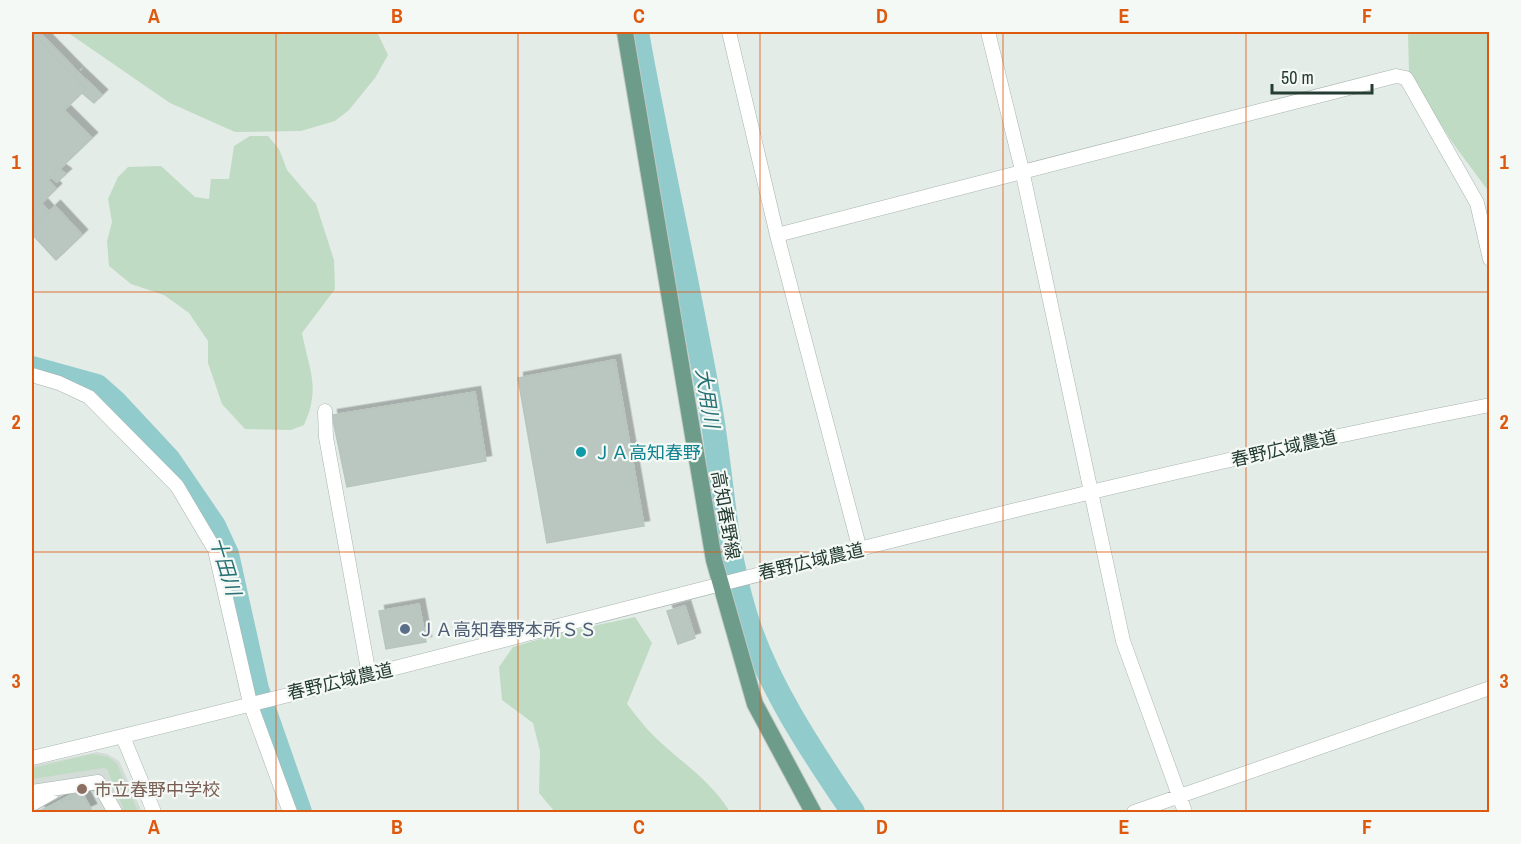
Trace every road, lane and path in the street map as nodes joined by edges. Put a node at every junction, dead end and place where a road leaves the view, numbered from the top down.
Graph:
1 (625, 32) edge
2 (729, 32) edge
3 (988, 32) edge
4 (1022, 170) junction
5 (777, 235) junction
6 (1490, 259) edge
7 (32, 375) edge
8 (1490, 405) edge
9 (325, 411) dead end
10 (1093, 493) junction
11 (860, 550) junction
12 (720, 583) junction
13 (369, 675) junction
14 (1490, 688) edge
15 (253, 703) junction
16 (123, 737) junction
17 (32, 758) edge
18 (64, 787) junction
19 (32, 792) edge
20 (1180, 797) junction
21 (32, 804) edge
22 (115, 813) edge
23 (154, 813) edge
24 (290, 813) edge
25 (813, 813) edge
26 (1134, 813) edge
27 (1185, 813) edge

1 - 12 main road, 高知春野線
2 - 5 street
3 - 4 street
4 - 5 street
4 - 6 street
4 - 10 street
5 - 11 street
7 - 15 street
8 - 10 street, 春野広域農道
9 - 13 street
10 - 11 street, 春野広域農道
10 - 20 street
11 - 12 street, 春野広域農道
12 - 13 street, 春野広域農道
12 - 25 main road, 高知春野線
13 - 15 street, 春野広域農道
14 - 20 street
15 - 16 street, 春野広域農道
15 - 24 street
16 - 17 street, 春野広域農道
16 - 23 street
18 - 19 street
18 - 21 street
18 - 22 street
20 - 26 street
20 - 27 street

